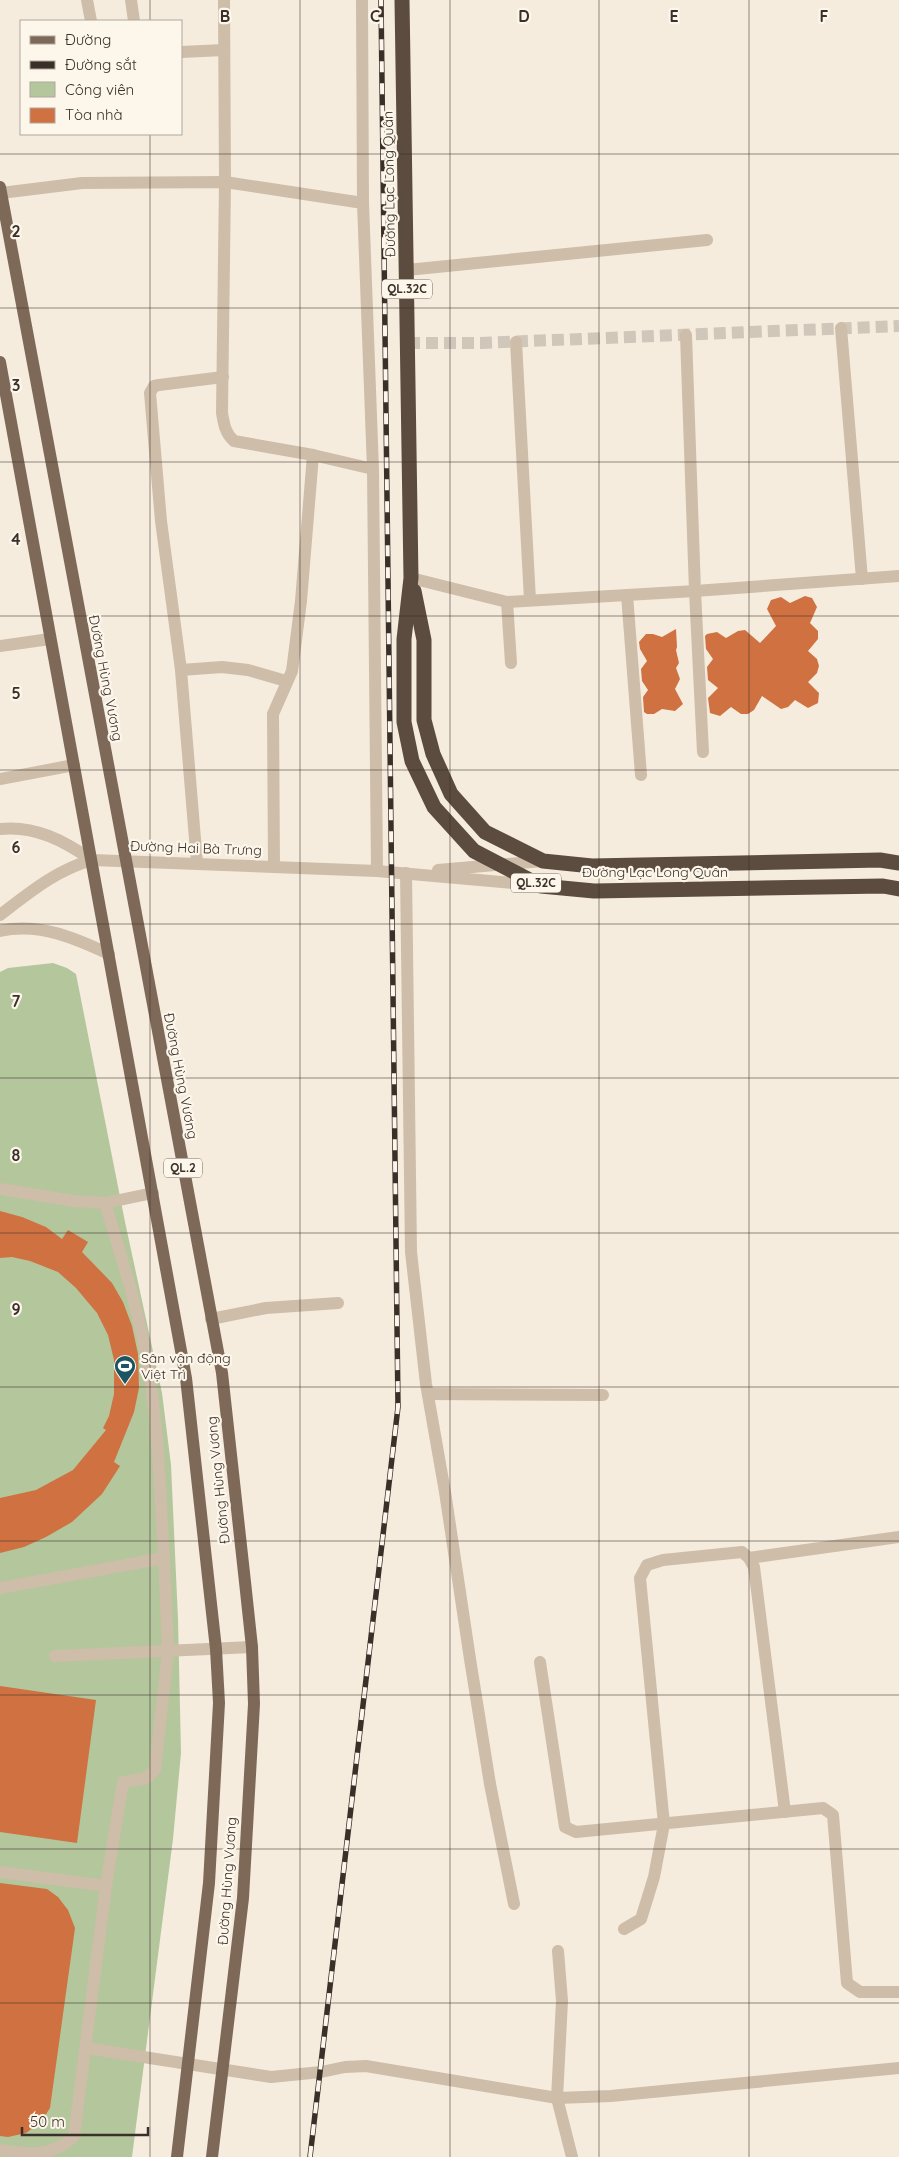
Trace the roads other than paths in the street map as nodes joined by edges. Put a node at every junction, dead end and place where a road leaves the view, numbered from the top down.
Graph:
1 (87, 0) edge
2 (131, 0) edge
3 (224, 0) edge
4 (362, 0) edge
5 (402, 0) edge
6 (91, 20) edge
7 (134, 20) edge
8 (224, 50) junction
9 (182, 52) edge
10 (225, 182) junction
11 (0, 190) edge
12 (363, 202) junction
13 (706, 240) dead end
14 (407, 270) junction
15 (841, 328) dead end
16 (686, 335) dead end
17 (516, 342) dead end
18 (0, 362) edge
19 (223, 377) junction
20 (312, 455) junction
21 (373, 470) junction
22 (899, 576) edge
23 (411, 578) junction
24 (862, 579) junction
25 (694, 591) junction
26 (627, 595) junction
27 (530, 600) junction
28 (507, 602) junction
29 (50, 639) junction
30 (0, 646) edge
31 (511, 663) dead end
32 (182, 670) junction
33 (286, 681) junction
34 (703, 752) dead end
35 (74, 765) junction
36 (641, 775) dead end
37 (0, 779) edge
38 (0, 829) edge
39 (92, 860) junction
40 (124, 861) junction
41 (543, 861) junction
42 (197, 863) junction
43 (899, 863) edge
44 (500, 864) junction
45 (274, 866) junction
46 (377, 871) junction
47 (406, 872) junction
48 (541, 886) junction
49 (899, 889) edge
50 (0, 915) edge
51 (0, 931) edge
52 (109, 954) junction
53 (0, 1189) edge
54 (153, 1193) junction
55 (105, 1203) junction
56 (338, 1303) dead end
57 (211, 1319) junction
58 (428, 1394) junction
59 (602, 1395) dead end
60 (899, 1536) edge
61 (164, 1558) junction
62 (749, 1558) junction
63 (0, 1588) edge
64 (252, 1647) junction
65 (216, 1649) junction
66 (168, 1650) junction
67 (55, 1656) dead end
68 (540, 1662) dead end
69 (785, 1812) junction
70 (664, 1824) junction
71 (0, 1872) edge
72 (106, 1886) junction
73 (514, 1904) dead end
74 (624, 1929) dead end
75 (558, 1951) dead end
76 (899, 1992) edge
77 (86, 2048) junction
78 (188, 2063) junction
79 (899, 2068) edge
80 (224, 2070) junction
81 (557, 2098) junction
82 (0, 2150) edge
83 (177, 2157) edge
84 (212, 2157) edge
85 (572, 2157) edge

1 - 6 street
2 - 7 street
3 - 8 street
4 - 12 street
5 - 14 highway, Đường Lạc Long Quân / QL.32C
8 - 9 street
8 - 10 street
10 - 11 street
10 - 12 street
10 - 19 street
11 - 40 main road, Đường Hùng Vương / QL.2
12 - 21 street
13 - 14 street
14 - 23 highway, Đường Lạc Long Quân / QL.32C
15 - 24 street
16 - 25 street
17 - 27 street
18 - 29 main road, Đường Hùng Vương / QL.2
19 - 20 street
19 - 32 street
20 - 21 street
20 - 33 street
21 - 46 street
22 - 24 street
23 - 28 street
23 - 41 highway, Đường Lạc Long Quân / QL.32C
23 - 44 highway, Đường Lạc Long Quân / QL.32C
24 - 25 street
25 - 26 street
25 - 34 street
26 - 27 street
26 - 36 street
27 - 28 street
28 - 31 street
29 - 30 street
29 - 35 main road, Đường Hùng Vương / QL.2
32 - 33 street
32 - 42 street
33 - 45 street
35 - 37 street
35 - 39 main road, Đường Hùng Vương / QL.2
38 - 39 street
39 - 40 street, Đường Hai Bà Trưng
39 - 50 street, Đường Hai Bà Trưng
39 - 52 main road, Đường Hùng Vương / QL.2
40 - 42 street, Đường Hai Bà Trưng
40 - 57 main road, Đường Hùng Vương / QL.2
41 - 43 highway, Đường Lạc Long Quân / QL.32C
41 - 44 street, Đường Hai Bà Trưng
42 - 45 street, Đường Hai Bà Trưng
44 - 47 street, Đường Hai Bà Trưng
44 - 48 highway, Đường Lạc Long Quân / QL.32C
45 - 46 street, Đường Hai Bà Trưng
46 - 47 street, Đường Hai Bà Trưng
47 - 48 street, Đường Hai Bà Trưng
47 - 58 street
48 - 49 highway, Đường Lạc Long Quân / QL.32C
51 - 52 street
52 - 54 main road, Đường Hùng Vương / QL.2
53 - 55 street
54 - 55 street
54 - 65 main road, Đường Hùng Vương / QL.2
55 - 61 street
56 - 57 street
57 - 64 main road, Đường Hùng Vương / QL.2
58 - 59 street
58 - 73 street
60 - 62 street
61 - 63 street
61 - 66 street
62 - 69 street
62 - 70 street
64 - 65 street
64 - 80 main road, Đường Hùng Vương / QL.2
65 - 66 street
65 - 78 main road, Đường Hùng Vương / QL.2
66 - 67 street
66 - 72 street
68 - 70 street
69 - 70 street
69 - 76 street
70 - 74 street
71 - 72 street
72 - 77 street
75 - 81 street
77 - 78 street
77 - 82 street
78 - 80 street
78 - 83 main road, Đường Hùng Vương / QL.2
79 - 81 street
80 - 81 street
80 - 84 main road, Đường Hùng Vương / QL.2
81 - 85 street

